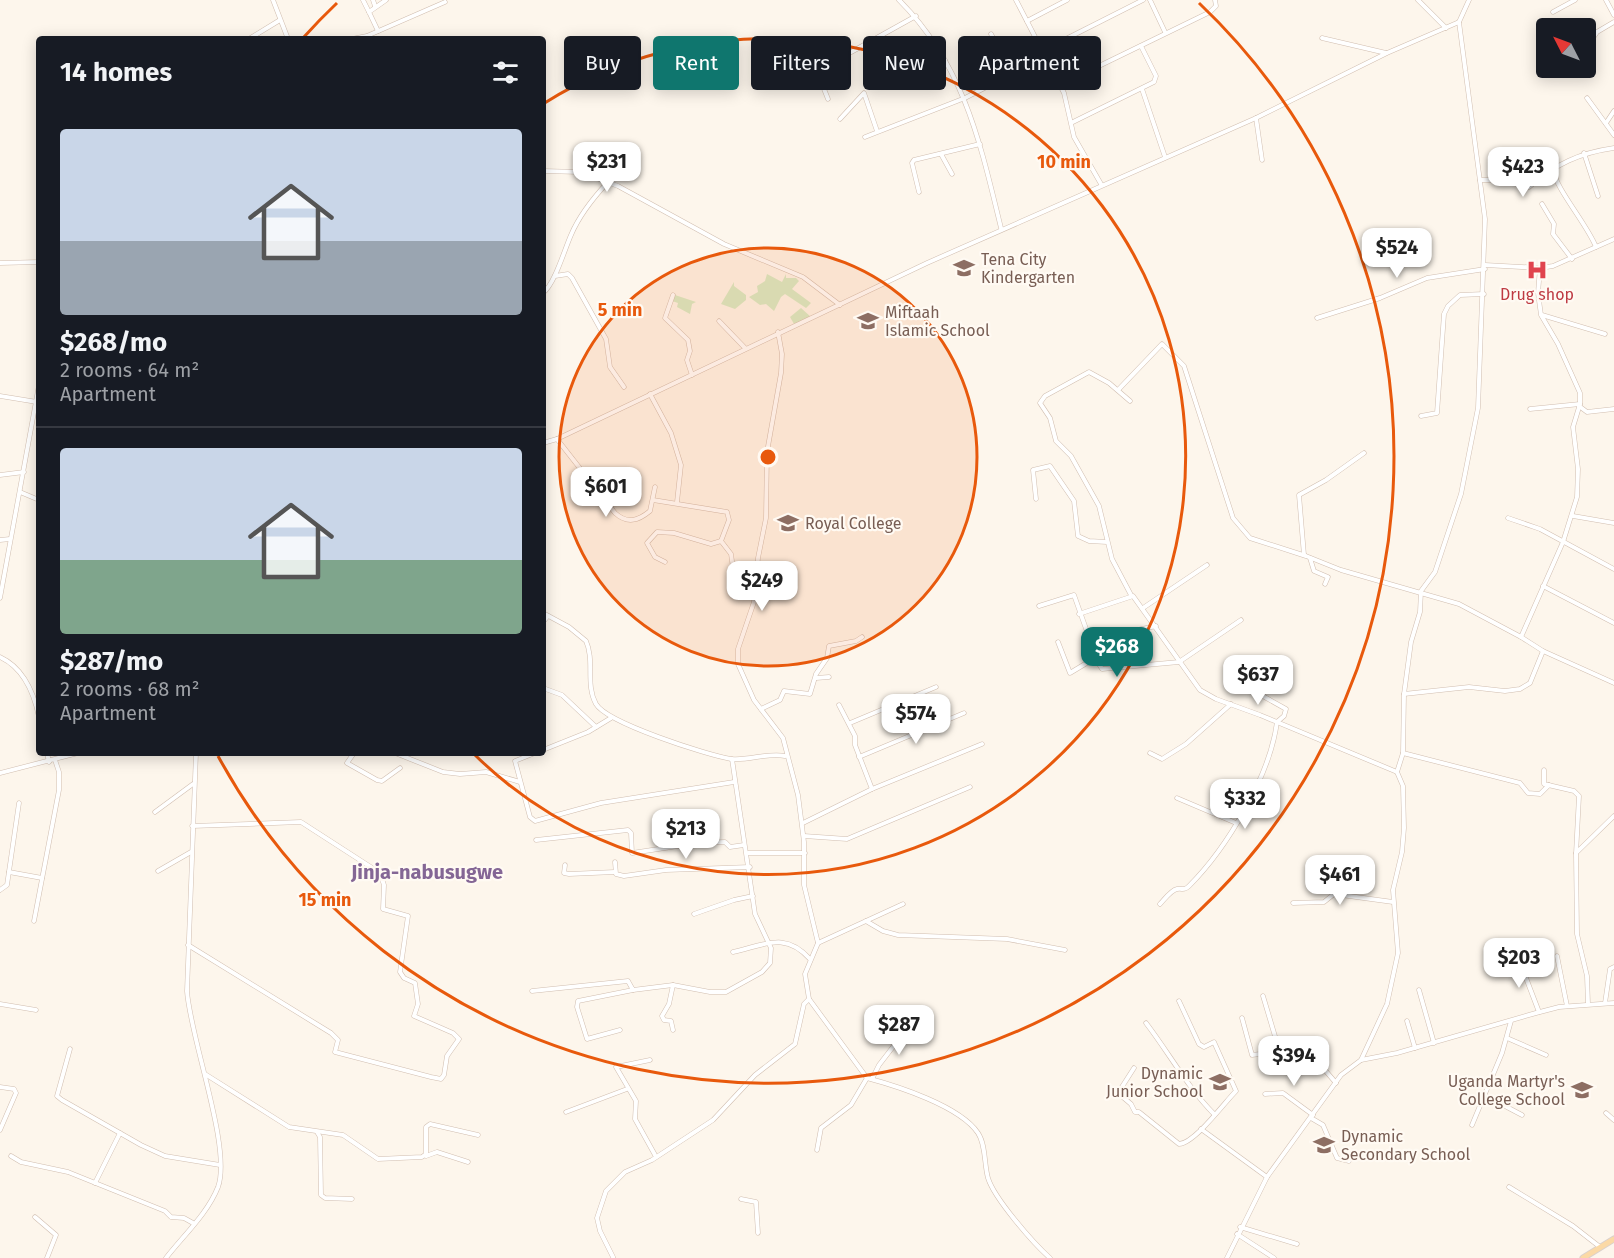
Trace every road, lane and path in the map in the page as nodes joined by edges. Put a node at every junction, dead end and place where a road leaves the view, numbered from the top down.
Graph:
1 (273, 0) edge
2 (363, 0) edge
3 (373, 0) edge
4 (386, 0) edge
5 (899, 0) edge
6 (1016, 0) edge
7 (1067, 0) edge
8 (1143, 0) edge
9 (1151, 0) edge
10 (1215, 0) edge
11 (1419, 0) edge
12 (1469, 0) edge
13 (1575, 0) edge
14 (1606, 0) edge
15 (445, 2) dead end
16 (375, 6) junction
17 (369, 12) junction
18 (1553, 12) dead end
19 (1614, 15) edge
20 (916, 16) junction
21 (280, 20) junction
22 (1026, 21) junction
23 (1614, 21) edge
24 (1459, 22) junction
25 (1446, 28) junction
26 (378, 31) junction
27 (1165, 32) junction
28 (1596, 33) edge
29 (254, 36) edge
30 (287, 36) edge
31 (362, 36) edge
32 (931, 36) edge
33 (1034, 36) edge
34 (1072, 36) edge
35 (1322, 38) dead end
36 (1141, 46) junction
37 (1387, 53) junction
38 (946, 62) edge
39 (1101, 66) edge
40 (1142, 89) junction
41 (981, 90) edge
42 (1061, 90) edge
43 (966, 98) junction
44 (1587, 98) dead end
45 (828, 99) dead end
46 (1614, 111) edge
47 (1256, 118) junction
48 (840, 119) dead end
49 (1073, 122) junction
50 (1605, 123) junction
51 (877, 131) junction
52 (1614, 135) edge
53 (864, 137) dead end
54 (980, 144) junction
55 (1614, 148) edge
56 (1584, 153) junction
57 (941, 154) junction
58 (1165, 157) junction
59 (1262, 160) dead end
60 (1553, 168) junction
61 (546, 171) edge
62 (952, 174) dead end
63 (1480, 180) junction
64 (608, 182) junction
65 (1101, 184) junction
66 (919, 192) dead end
67 (1598, 196) dead end
68 (1542, 204) dead end
69 (1001, 228) junction
70 (1614, 239) edge
71 (1596, 247) junction
72 (1572, 259) junction
73 (36, 262) edge
74 (0, 263) edge
75 (1485, 267) junction
76 (1540, 268) junction
77 (555, 276) junction
78 (546, 290) edge
79 (1484, 294) junction
80 (673, 295) dead end
81 (840, 305) junction
82 (1541, 315) junction
83 (1317, 318) dead end
84 (719, 321) dead end
85 (778, 332) junction
86 (1605, 334) dead end
87 (744, 348) junction
88 (692, 375) junction
89 (624, 387) dead end
90 (1118, 390) junction
91 (650, 394) junction
92 (0, 396) edge
93 (1131, 401) dead end
94 (36, 402) edge
95 (1580, 405) junction
96 (1530, 409) dead end
97 (1614, 409) edge
98 (36, 416) edge
99 (1421, 416) dead end
100 (557, 439) junction
101 (546, 442) edge
102 (1364, 453) dead end
103 (24, 472) junction
104 (0, 474) edge
105 (655, 487) dead end
106 (20, 492) junction
107 (36, 499) edge
108 (1036, 499) dead end
109 (653, 500) junction
110 (677, 502) junction
111 (1573, 516) junction
112 (1508, 518) dead end
113 (1614, 523) edge
114 (10, 539) junction
115 (0, 540) edge
116 (721, 541) junction
117 (1107, 542) junction
118 (1563, 542) junction
119 (1307, 556) junction
120 (665, 562) dead end
121 (1207, 565) dead end
122 (1614, 569) edge
123 (2, 576) edge
124 (757, 576) junction
125 (1325, 584) dead end
126 (1543, 586) junction
127 (1421, 591) junction
128 (1131, 596) junction
129 (0, 598) edge
130 (1039, 606) dead end
131 (1143, 608) junction
132 (1079, 614) junction
133 (546, 615) edge
134 (1242, 620) dead end
135 (1614, 623) edge
136 (1156, 626) junction
137 (862, 637) dead end
138 (1521, 637) junction
139 (1090, 640) junction
140 (1058, 642) dead end
141 (1543, 651) junction
142 (0, 657) edge
143 (1095, 658) junction
144 (1179, 662) junction
145 (816, 678) junction
146 (829, 678) dead end
147 (1614, 683) edge
148 (1250, 686) dead end
149 (936, 687) dead end
150 (546, 689) edge
151 (1404, 694) junction
152 (1232, 704) junction
153 (839, 705) dead end
154 (36, 706) edge
155 (761, 709) junction
156 (964, 713) dead end
157 (611, 718) junction
158 (1277, 722) junction
159 (850, 723) junction
160 (596, 727) junction
161 (982, 744) dead end
162 (546, 749) edge
163 (1150, 753) dead end
164 (1403, 753) junction
165 (48, 756) edge
166 (68, 756) edge
167 (196, 756) edge
168 (352, 756) edge
169 (402, 756) edge
170 (528, 756) edge
171 (786, 757) junction
172 (860, 757) junction
173 (732, 759) junction
174 (55, 760) junction
175 (49, 762) junction
176 (399, 768) dead end
177 (1544, 770) dead end
178 (1397, 772) junction
179 (0, 773) edge
180 (521, 782) junction
181 (734, 782) junction
182 (194, 783) junction
183 (1548, 785) junction
184 (970, 787) dead end
185 (872, 789) junction
186 (1177, 798) dead end
187 (19, 803) dead end
188 (155, 812) dead end
189 (1614, 816) edge
190 (803, 823) junction
191 (1236, 823) junction
192 (192, 826) junction
193 (804, 836) junction
194 (536, 840) dead end
195 (744, 845) junction
196 (191, 852) junction
197 (748, 853) junction
198 (805, 853) junction
199 (1576, 854) junction
200 (615, 862) dead end
201 (565, 865) dead end
202 (750, 867) junction
203 (158, 871) dead end
204 (9, 872) junction
205 (615, 872) junction
206 (42, 878) junction
207 (0, 890) edge
208 (753, 896) junction
209 (1393, 902) junction
210 (1293, 903) dead end
211 (903, 904) dead end
212 (1160, 904) dead end
213 (694, 914) dead end
214 (34, 921) dead end
215 (866, 921) junction
216 (818, 943) junction
217 (768, 944) junction
218 (188, 945) junction
219 (1065, 950) dead end
220 (733, 952) dead end
221 (1557, 956) dead end
222 (810, 959) junction
223 (1514, 959) dead end
224 (1614, 967) edge
225 (673, 985) junction
226 (633, 990) junction
227 (1419, 990) dead end
228 (532, 991) dead end
229 (1263, 996) dead end
230 (809, 999) junction
231 (1179, 1000) dead end
232 (1605, 1003) junction
233 (1614, 1003) edge
234 (0, 1004) edge
235 (1588, 1004) junction
236 (1567, 1006) junction
237 (36, 1011) dead end
238 (1539, 1012) junction
239 (1242, 1018) dead end
240 (1511, 1020) junction
241 (1407, 1022) dead end
242 (1146, 1023) dead end
243 (620, 1030) dead end
244 (673, 1030) dead end
245 (892, 1033) dead end
246 (1507, 1038) junction
247 (1434, 1043) junction
248 (1415, 1048) junction
249 (70, 1049) dead end
250 (1280, 1053) junction
251 (1546, 1054) dead end
252 (650, 1060) dead end
253 (1361, 1060) junction
254 (1134, 1068) dead end
255 (203, 1073) junction
256 (870, 1079) junction
257 (1336, 1083) junction
258 (0, 1087) edge
259 (627, 1089) junction
260 (1265, 1094) dead end
261 (1484, 1095) junction
262 (566, 1112) dead end
263 (1606, 1113) dead end
264 (1214, 1114) junction
265 (1522, 1115) dead end
266 (1312, 1117) junction
267 (2, 1119) edge
268 (1614, 1120) edge
269 (1472, 1125) dead end
270 (1201, 1129) junction
271 (0, 1130) edge
272 (316, 1131) junction
273 (120, 1133) junction
274 (478, 1135) dead end
275 (816, 1150) dead end
276 (425, 1155) junction
277 (11, 1156) dead end
278 (655, 1156) junction
279 (1348, 1161) dead end
280 (468, 1162) dead end
281 (220, 1165) junction
282 (1267, 1177) junction
283 (95, 1183) junction
284 (1509, 1187) dead end
285 (352, 1199) dead end
286 (741, 1199) dead end
287 (35, 1217) dead end
288 (194, 1223) junction
289 (1240, 1227) junction
290 (758, 1233) dead end
291 (1237, 1234) junction
292 (1614, 1239) edge
293 (1297, 1244) dead end
294 (1601, 1247) junction
295 (613, 1257) edge
296 (47, 1258) edge
297 (166, 1258) edge
298 (1050, 1258) edge
299 (1227, 1258) edge
300 (1274, 1258) edge
301 (1583, 1258) edge

1 - 21 street
2 - 17 street
3 - 16 street
4 - 16 street
5 - 20 street
6 - 22 street
7 - 22 street
8 - 34 street
9 - 27 street
10 - 27 street
11 - 25 street
12 - 24 street
13 - 18 street
14 - 19 street
15 - 26 street
16 - 17 street
17 - 26 street
20 - 32 street
20 - 45 street
21 - 29 street
21 - 30 street
22 - 33 street
23 - 28 street
24 - 25 street
24 - 63 street
25 - 37 street
26 - 31 street
27 - 36 street
35 - 37 street
36 - 39 street
36 - 40 street
37 - 47 street
38 - 43 street
40 - 49 street
40 - 58 street
41 - 43 street
42 - 49 street
43 - 51 street
43 - 54 street
44 - 50 street
46 - 50 street
47 - 58 street
47 - 59 street
48 - 51 street
49 - 65 street
50 - 52 street
51 - 53 street
54 - 57 street
54 - 69 street
55 - 56 street
56 - 60 street
56 - 67 street
57 - 62 street
57 - 66 street
58 - 65 street
60 - 63 street
60 - 71 street
61 - 64 street
63 - 75 street
64 - 77 street
64 - 81 street
65 - 69 street
68 - 72 street
69 - 81 street
70 - 71 street
71 - 72 street
72 - 76 street
73 - 74 street
75 - 76 street
75 - 79 street
75 - 83 street
76 - 82 street
77 - 78 street
77 - 89 street
79 - 99 street
79 - 127 street
80 - 88 street
81 - 85 street
82 - 86 street
82 - 95 street
84 - 87 street
85 - 87 street
85 - 124 street
87 - 88 street
88 - 91 street
90 - 93 street
90 - 117 street
90 - 119 street
91 - 100 street
91 - 110 street
92 - 94 street
95 - 96 street
95 - 97 street
95 - 111 street
98 - 103 street
100 - 101 street
100 - 109 street
102 - 119 street
103 - 104 street
103 - 106 street
105 - 109 street
106 - 107 street
106 - 114 street
108 - 117 street
109 - 110 street
110 - 116 street
111 - 113 street
111 - 118 street
112 - 118 street
114 - 115 street
114 - 123 street
116 - 120 street
116 - 124 street
117 - 128 street
118 - 122 street
118 - 126 street
119 - 125 street
119 - 127 street
121 - 131 street
123 - 129 street
124 - 155 street
126 - 135 street
126 - 138 street
127 - 138 street
127 - 151 street
128 - 131 street
128 - 132 street
130 - 132 street
131 - 136 street
132 - 139 street
133 - 157 street
134 - 144 street
136 - 139 street
136 - 144 street
137 - 145 street
138 - 141 street
139 - 143 street
140 - 143 street
141 - 147 street
141 - 151 street
142 - 154 street
143 - 144 street
144 - 152 street
145 - 146 street
145 - 155 street
148 - 158 street
149 - 159 street
150 - 160 street
151 - 164 street
152 - 158 street
152 - 163 street
153 - 159 street
155 - 171 street
156 - 172 street
157 - 160 street
157 - 173 street
158 - 178 street
158 - 191 street
159 - 172 street
160 - 162 street
161 - 185 street
164 - 178 street
164 - 183 street
165 - 175 street
166 - 174 street
167 - 182 street
168 - 176 street
169 - 180 street
170 - 180 street
171 - 173 street
171 - 190 street
172 - 185 street
173 - 181 street
174 - 175 street
174 - 206 street
175 - 179 street
177 - 183 street
178 - 209 street
180 - 181 street
181 - 195 street
182 - 188 street
182 - 192 street
183 - 199 street
184 - 193 street
185 - 190 street
186 - 191 street
187 - 204 street
189 - 199 street
190 - 193 street
191 - 212 street
192 - 196 street
192 - 218 street
193 - 198 street
194 - 195 street
195 - 197 street
196 - 203 street
196 - 218 street
197 - 198 street
197 - 202 street
198 - 216 street
199 - 235 street
200 - 205 street
201 - 205 street
202 - 205 street
202 - 208 street
204 - 206 street
204 - 207 street
206 - 214 street
208 - 213 street
208 - 217 street
209 - 210 street
209 - 253 street
211 - 215 street
215 - 216 street
215 - 219 street
216 - 222 street
217 - 220 street
217 - 222 street
217 - 225 street
218 - 255 street
221 - 236 street
222 - 230 street
223 - 238 street
224 - 232 street
225 - 226 street
225 - 244 street
226 - 228 street
226 - 243 street
227 - 247 street
229 - 250 street
230 - 256 street
230 - 278 street
231 - 264 street
232 - 233 street
232 - 235 street
234 - 237 street
235 - 236 street
236 - 238 street
238 - 240 street
239 - 250 street
240 - 246 street
240 - 247 street
241 - 248 street
242 - 264 street
245 - 256 street
246 - 251 street
246 - 261 street
247 - 248 street
248 - 253 street
249 - 273 street
250 - 257 street
252 - 259 street
253 - 257 street
254 - 270 street
255 - 272 street
255 - 281 street
256 - 275 street
256 - 298 street
257 - 266 street
258 - 267 street
259 - 262 street
259 - 278 street
260 - 266 street
261 - 265 street
261 - 269 street
263 - 268 street
264 - 270 street
266 - 279 street
266 - 282 street
267 - 271 street
270 - 282 street
272 - 276 street
272 - 285 street
273 - 281 street
273 - 283 street
274 - 276 street
276 - 280 street
277 - 283 street
278 - 295 street
281 - 288 street
282 - 289 street
283 - 288 street
284 - 294 street
286 - 290 street
287 - 296 street
288 - 297 street
289 - 291 street
289 - 293 street
291 - 299 street
291 - 300 street
292 - 294 main road
294 - 301 main road

